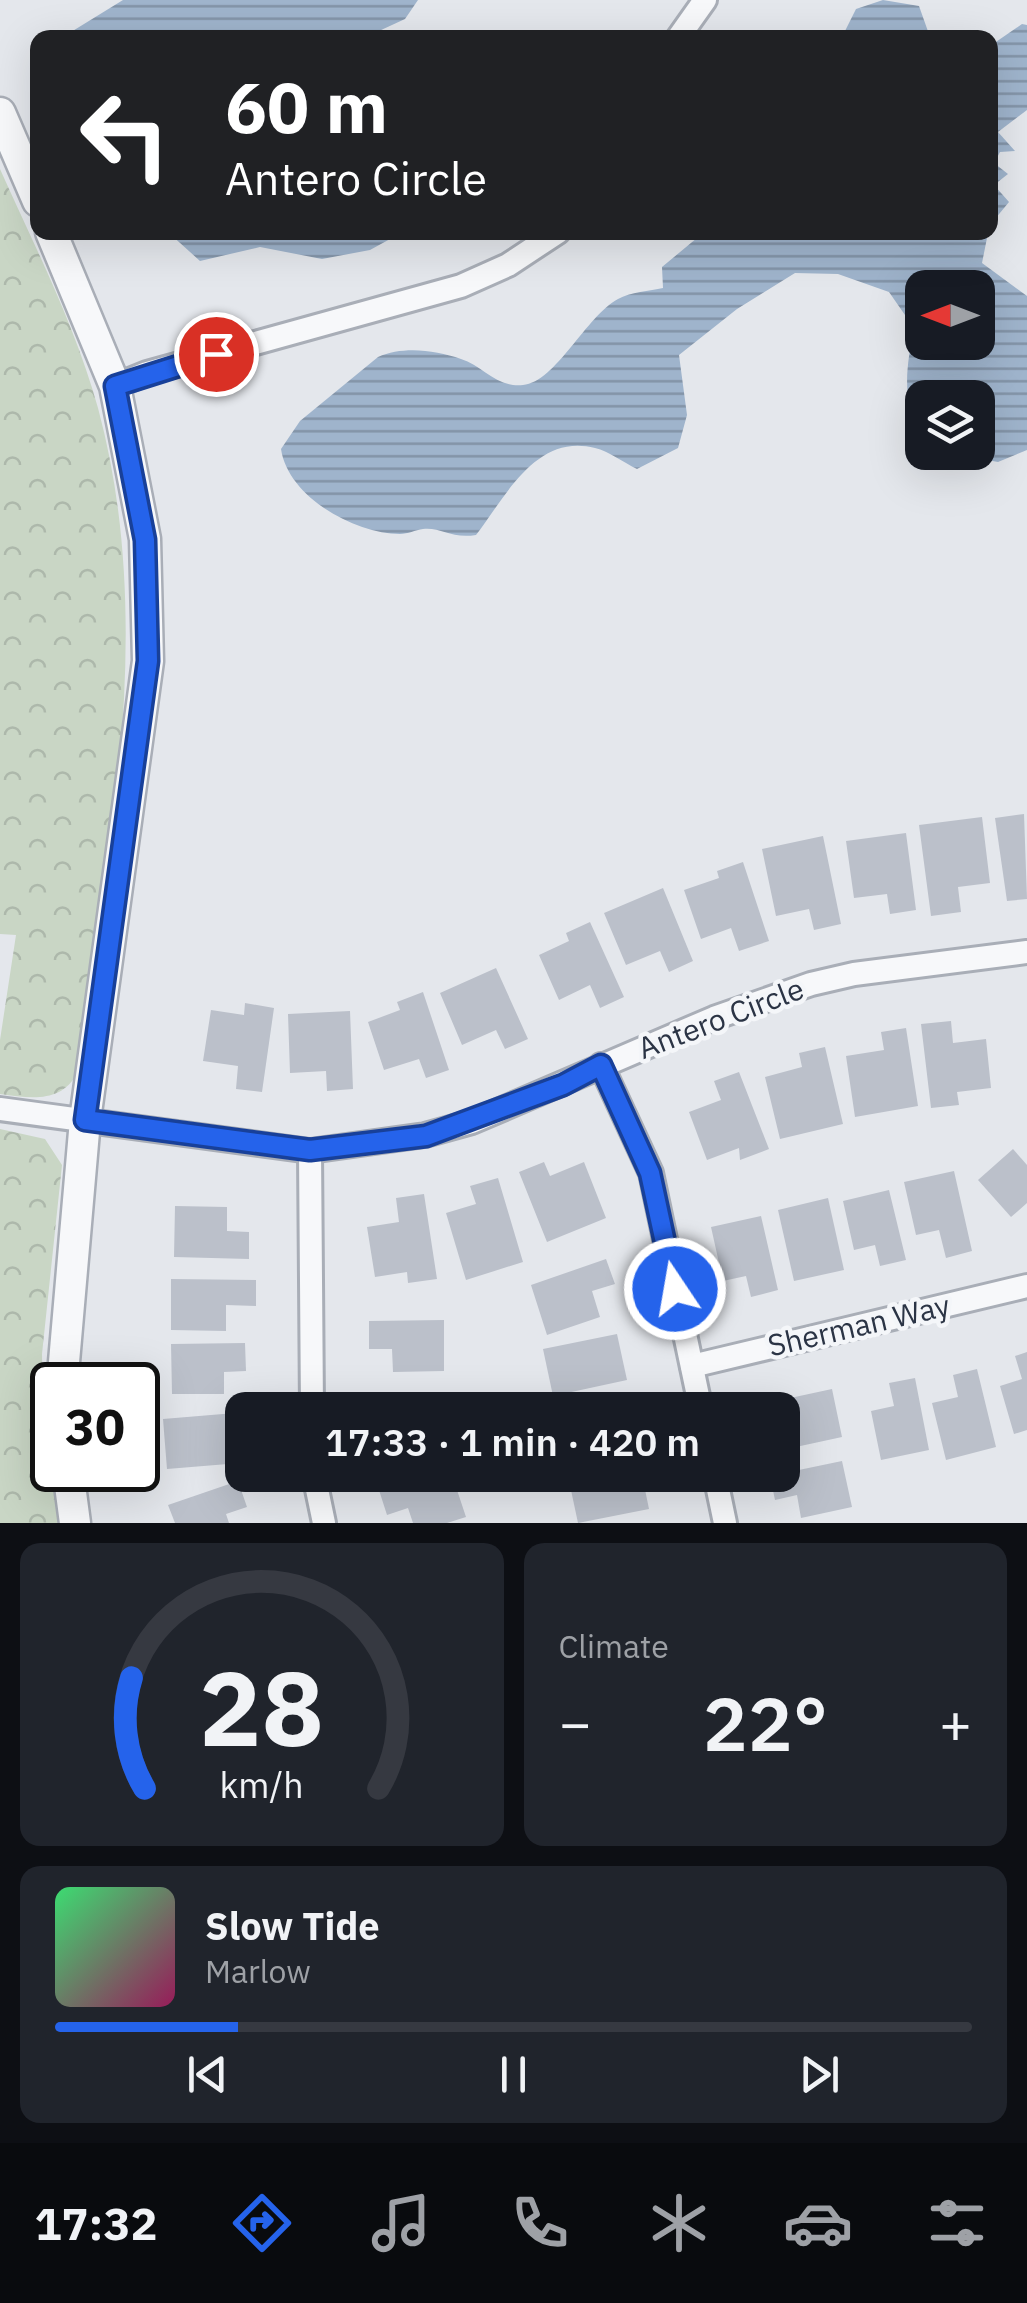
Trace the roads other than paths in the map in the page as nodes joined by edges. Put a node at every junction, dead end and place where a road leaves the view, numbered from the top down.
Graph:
1 (705, 0) edge
2 (684, 30) edge
3 (0, 113) edge
4 (30, 182) edge
5 (54, 240) edge
6 (546, 240) edge
7 (115, 386) junction
8 (1027, 952) edge
9 (601, 1065) junction
10 (0, 1109) edge
11 (85, 1120) junction
12 (310, 1150) junction
13 (1027, 1286) edge
14 (64, 1362) edge
15 (692, 1366) junction
16 (312, 1392) edge
17 (697, 1392) edge
18 (71, 1492) edge
19 (318, 1492) edge
20 (719, 1492) edge
21 (75, 1523) edge
22 (324, 1523) edge
23 (725, 1523) edge

1 - 2 street
3 - 4 street
5 - 7 street
6 - 7 street
7 - 11 street
8 - 9 street, Antero Circle
9 - 12 street, Antero Circle
9 - 15 street
10 - 11 street, Antero Circle
11 - 12 street, Antero Circle
11 - 14 street
12 - 16 street
13 - 15 street, Sherman Way
15 - 17 street
18 - 21 street
19 - 22 street
20 - 23 street

